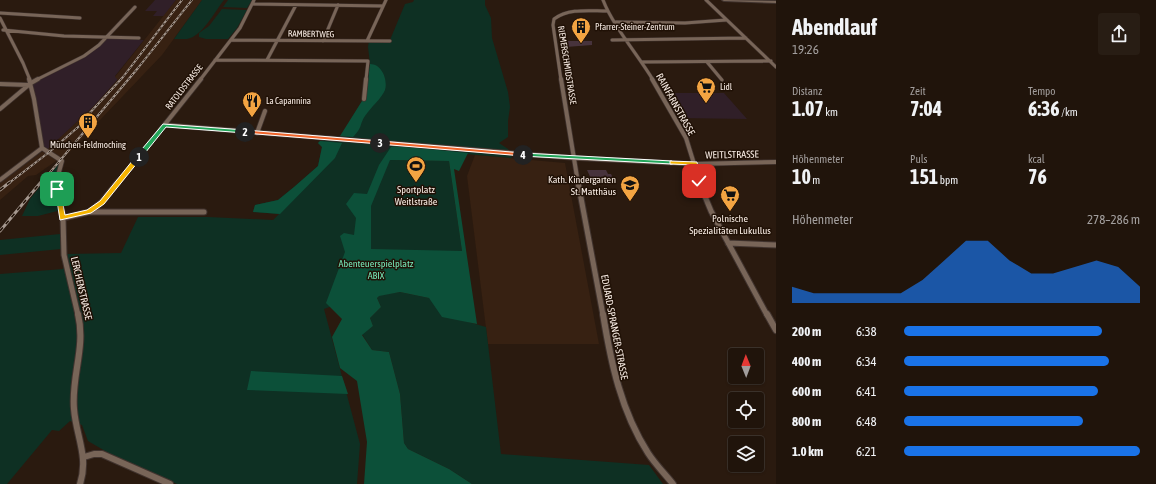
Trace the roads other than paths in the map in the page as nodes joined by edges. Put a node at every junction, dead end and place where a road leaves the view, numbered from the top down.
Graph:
1 (254, 0) edge
2 (386, 0) edge
3 (603, 0) edge
4 (706, 0) edge
5 (724, 0) edge
6 (776, 2) edge
7 (252, 4) junction
8 (296, 5) junction
9 (338, 5) junction
10 (383, 6) junction
11 (604, 6) junction
12 (135, 7) dead end
13 (597, 11) junction
14 (607, 11) junction
15 (0, 13) edge
16 (0, 18) edge
17 (80, 18) dead end
18 (726, 20) junction
19 (616, 22) junction
20 (2, 30) edge
21 (106, 38) junction
22 (139, 38) dead end
23 (746, 38) junction
24 (231, 40) junction
25 (279, 40) junction
26 (612, 40) dead end
27 (628, 40) junction
28 (323, 41) junction
29 (367, 41) junction
30 (390, 41) dead end
31 (216, 60) junction
32 (268, 60) junction
33 (771, 61) junction
34 (642, 62) junction
35 (707, 62) junction
36 (776, 67) edge
37 (722, 80) dead end
38 (0, 84) edge
39 (29, 84) junction
40 (364, 99) dead end
41 (0, 109) edge
42 (265, 111) dead end
43 (165, 125) junction
44 (258, 132) junction
45 (42, 148) junction
46 (574, 158) junction
47 (776, 162) edge
48 (695, 164) junction
49 (0, 180) edge
50 (88, 212) junction
51 (204, 212) dead end
52 (63, 218) junction
53 (728, 243) junction
54 (776, 245) edge
55 (776, 330) edge
56 (84, 457) junction
57 (80, 484) edge
58 (170, 484) edge
59 (673, 484) edge

1 - 7 street, RATOLDSTRASSE
2 - 10 street
3 - 11 street, RAINFARNSTRASSE
4 - 18 street
5 - 6 main road
7 - 8 street
7 - 24 street, RATOLDSTRASSE
8 - 9 street
8 - 25 street
9 - 10 street
9 - 28 street
10 - 29 street
11 - 13 street
11 - 14 street, RAINFARNSTRASSE
12 - 21 street
13 - 14 street, RIEMERSCHMIDSTRASSE
13 - 46 street, RIEMERSCHMIDSTRASSE
14 - 19 street, RAINFARNSTRASSE
15 - 17 street
16 - 20 street
18 - 19 street
18 - 23 street
19 - 27 street, RAINFARNSTRASSE
20 - 21 street
20 - 39 street
21 - 22 street
21 - 39 street
23 - 27 street
23 - 33 street
24 - 25 street, RAMBERTWEG
24 - 31 street, RATOLDSTRASSE
25 - 28 street, RAMBERTWEG
25 - 32 street
26 - 27 street
27 - 34 street, RAINFARNSTRASSE
28 - 29 street, RAMBERTWEG
29 - 30 street, RAMBERTWEG
31 - 32 street
31 - 43 street, RATOLDSTRASSE
32 - 40 street
33 - 35 street
33 - 36 street
34 - 35 street
34 - 48 street, RAINFARNSTRASSE
35 - 37 street
38 - 39 street
39 - 41 street
39 - 45 street
42 - 44 street
43 - 44 street, WEITLSTRASSE
43 - 50 street, RATOLDSTRASSE
44 - 46 street, WEITLSTRASSE
45 - 49 street
45 - 52 street, LERCHENSTRASSE
46 - 48 street, WEITLSTRASSE
46 - 59 street, EDUARD-SPRANGER-STRASSE
47 - 48 street, WEITLSTRASSE
48 - 53 street, RAINFARNSTRASSE
50 - 51 street
50 - 52 street, RATOLDSTRASSE
52 - 56 street, LERCHENSTRASSE
53 - 54 street
53 - 55 street, RAINFARNSTRASSE
56 - 57 street, LERCHENSTRASSE
56 - 58 street

